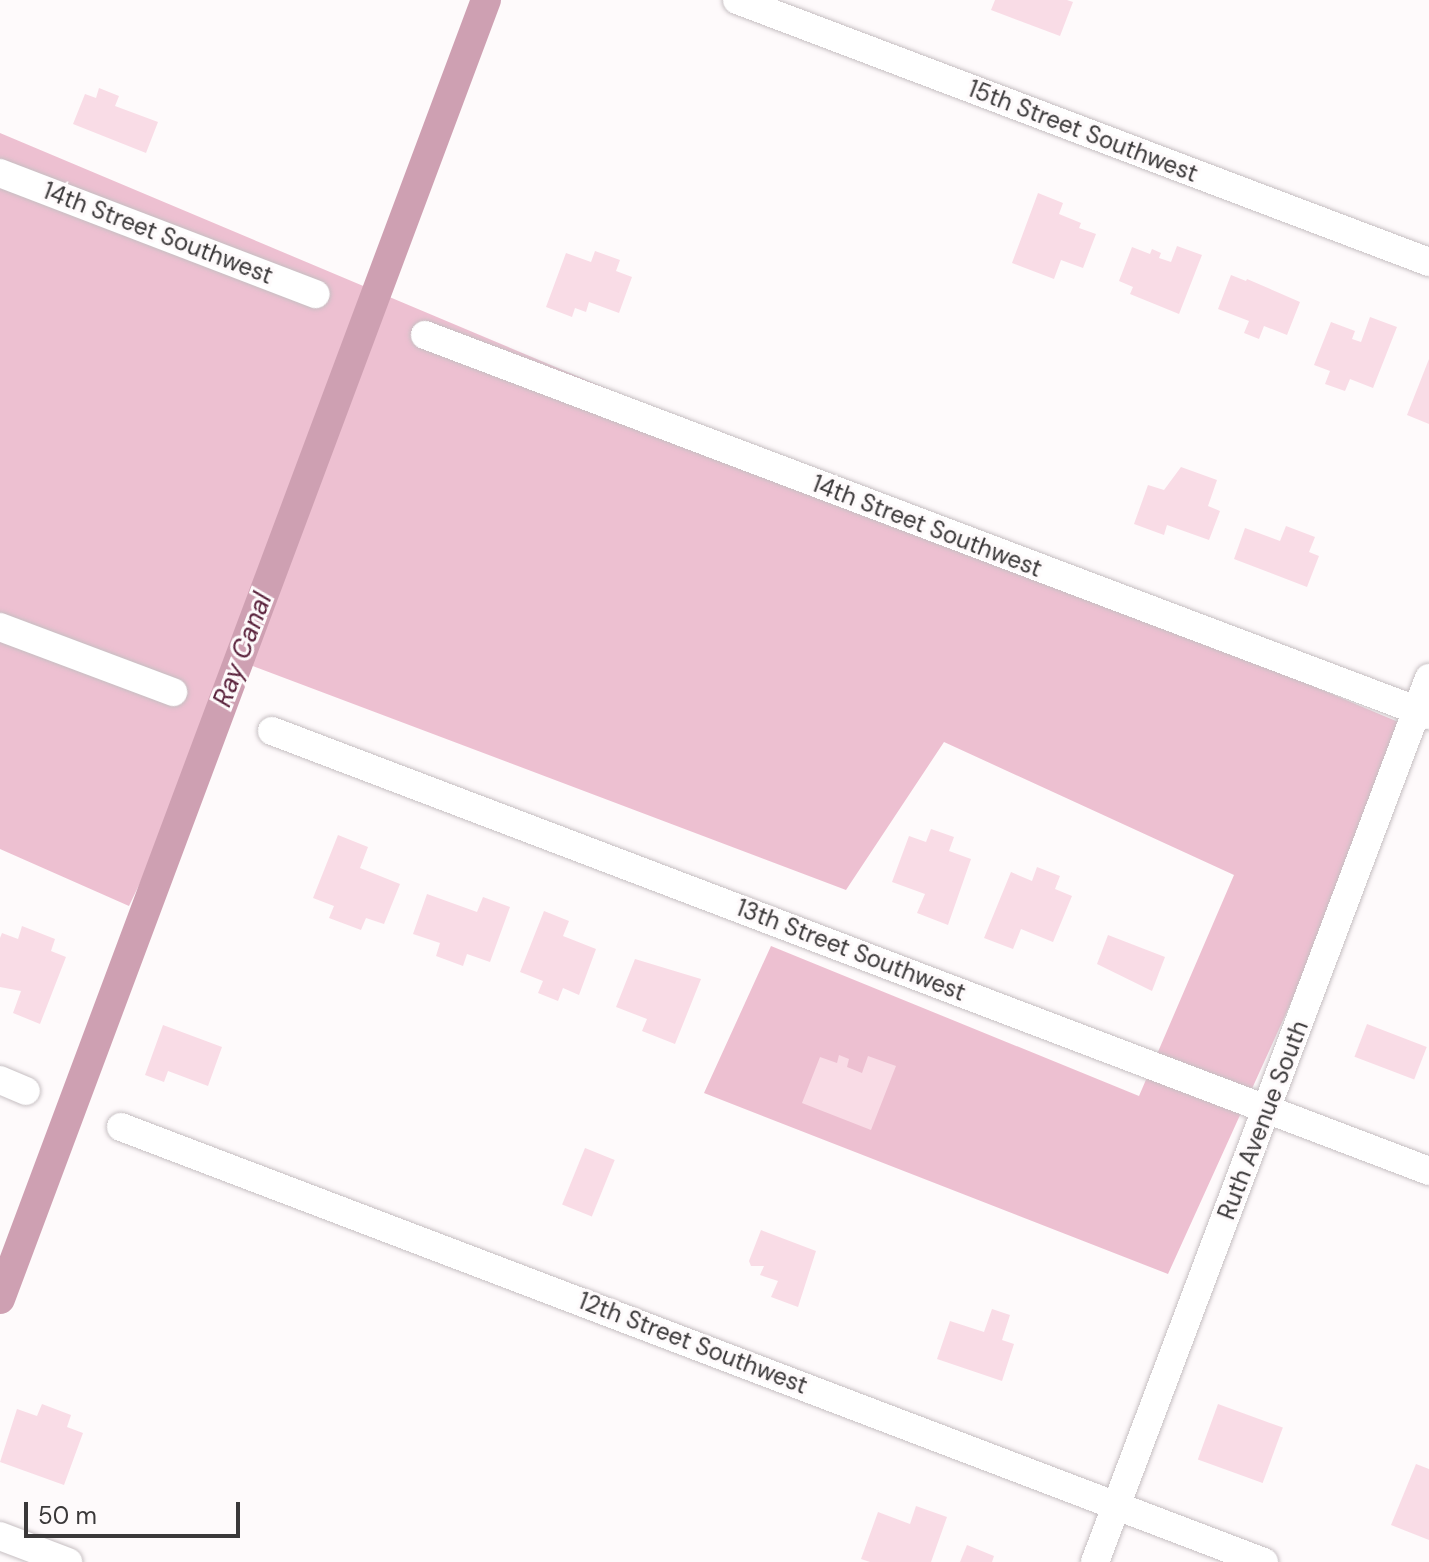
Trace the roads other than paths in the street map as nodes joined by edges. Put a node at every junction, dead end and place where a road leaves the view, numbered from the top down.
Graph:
1 (737, 0) edge
2 (0, 173) edge
3 (1429, 262) edge
4 (316, 294) dead end
5 (425, 335) dead end
6 (0, 627) edge
7 (1429, 678) edge
8 (173, 692) dead end
9 (1423, 713) edge
10 (272, 731) dead end
11 (1267, 1110) junction
12 (121, 1127) dead end
13 (1429, 1171) edge
14 (1117, 1506) junction
15 (0, 1536) edge
16 (68, 1562) edge
17 (1095, 1562) edge
18 (1264, 1562) edge

1 - 3 street, 15th Street Southwest
2 - 4 street, 14th Street Southwest
5 - 9 street, 14th Street Southwest
6 - 8 street
7 - 9 street, Ruth Avenue South
9 - 11 street, Ruth Avenue South
10 - 11 street, 13th Street Southwest
11 - 13 street, 13th Street Southwest
11 - 14 street, Ruth Avenue South
12 - 14 street, 12th Street Southwest
14 - 17 street, Ruth Avenue South
14 - 18 street, 12th Street Southwest
15 - 16 street

